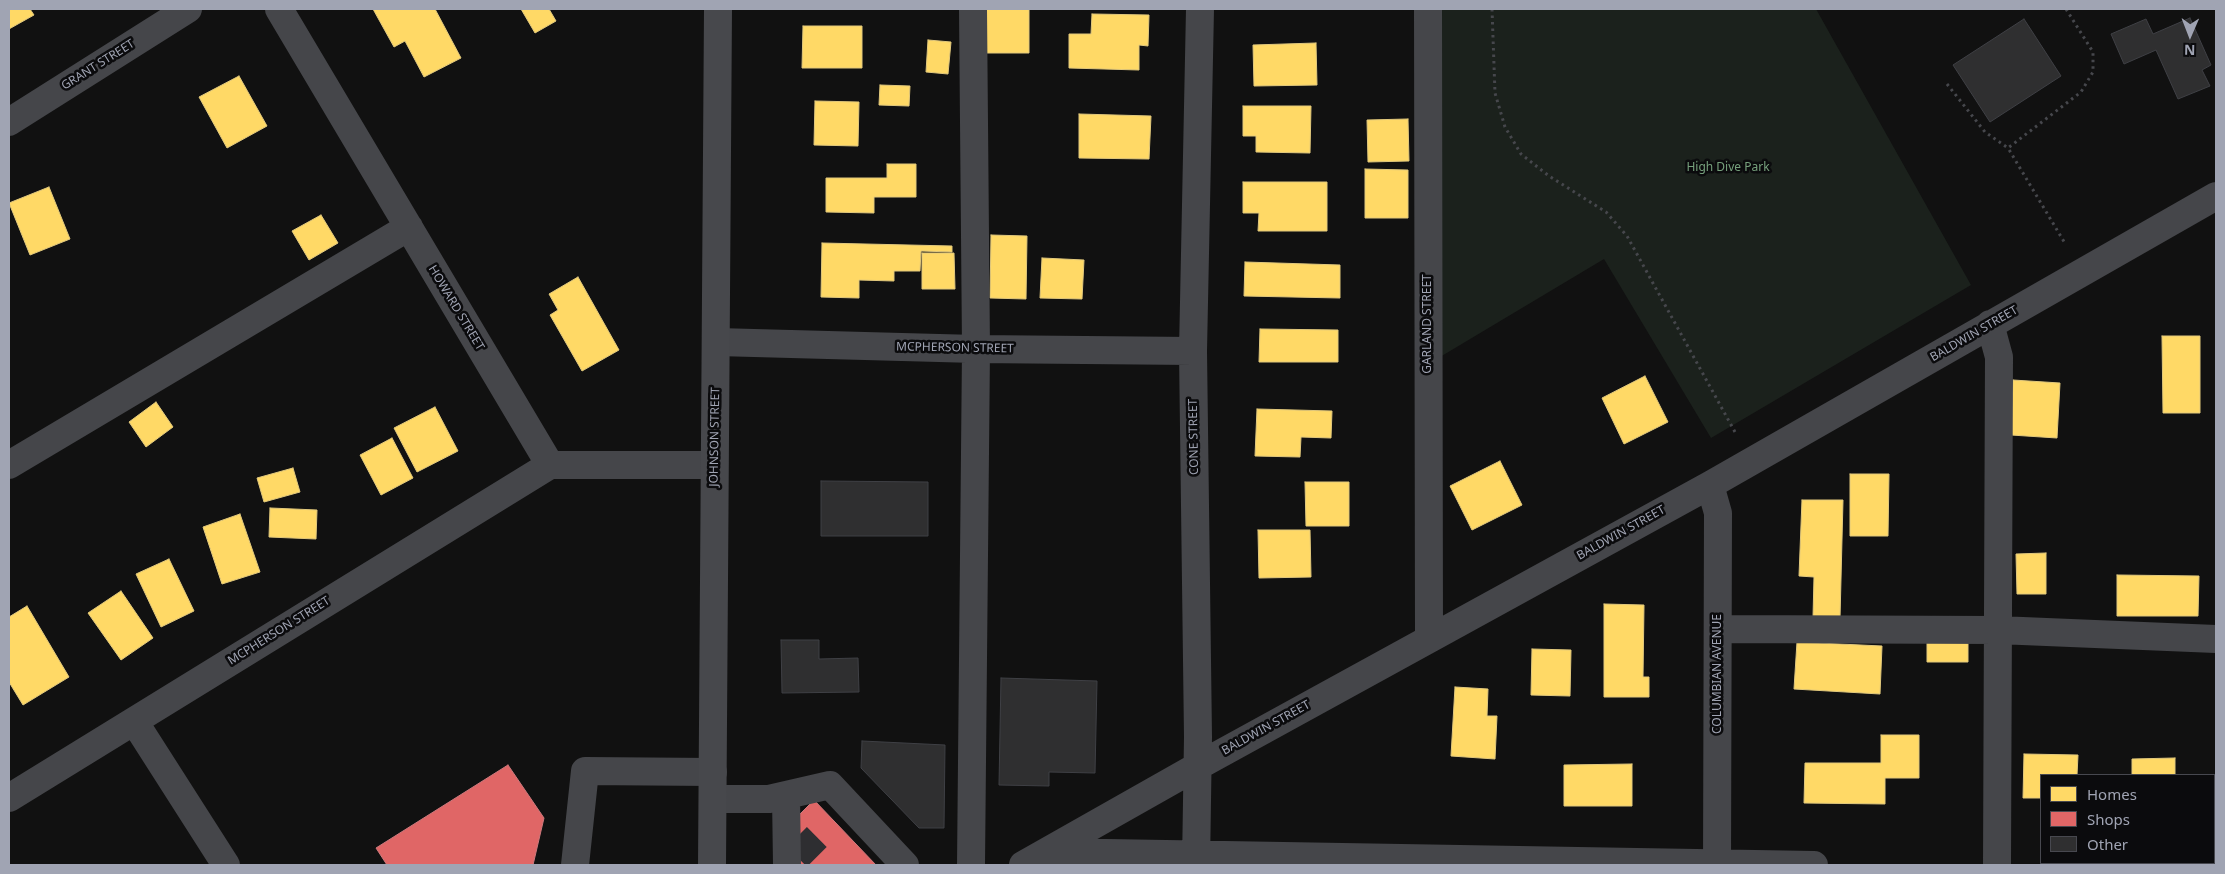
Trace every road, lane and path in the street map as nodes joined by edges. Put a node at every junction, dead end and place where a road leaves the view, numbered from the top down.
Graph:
1 (188, 9) edge
2 (279, 9) edge
3 (718, 9) edge
4 (973, 9) edge
5 (1200, 9) edge
6 (1428, 9) edge
7 (1492, 9) edge
8 (2066, 9) edge
9 (1947, 84) dead end
10 (9, 122) edge
11 (2008, 148) junction
12 (2216, 196) edge
13 (409, 227) junction
14 (2066, 245) dead end
15 (1990, 324) junction
16 (717, 342) junction
17 (976, 349) junction
18 (1192, 351) junction
19 (1735, 432) dead end
20 (9, 465) edge
21 (550, 465) junction
22 (714, 465) junction
23 (1710, 485) junction
24 (1718, 629) junction
25 (1998, 630) junction
26 (1428, 638) junction
27 (2216, 639) edge
28 (134, 721) junction
29 (1198, 766) junction
30 (713, 772) junction
31 (786, 796) junction
32 (9, 798) edge
33 (713, 800) junction
34 (1047, 852) junction
35 (1196, 860) edge
36 (1441, 862) edge
37 (1717, 864) edge
38 (226, 865) edge
39 (574, 865) edge
40 (712, 865) edge
41 (787, 865) edge
42 (906, 865) edge
43 (971, 865) edge
44 (1023, 865) edge
45 (1814, 865) edge
46 (1997, 865) edge

1 - 10 street, GRANT STREET
2 - 13 street, HOWARD STREET
3 - 16 main road, JOHNSON STREET
4 - 17 street
5 - 18 street, CONE STREET
6 - 26 street, GARLAND STREET
7 - 19 path
8 - 11 path
9 - 11 path
11 - 14 path
12 - 15 street, BALDWIN STREET
13 - 20 street
13 - 21 street, HOWARD STREET
15 - 23 street, BALDWIN STREET
15 - 25 street
16 - 17 street, MCPHERSON STREET
16 - 22 main road, JOHNSON STREET
17 - 18 street, MCPHERSON STREET
17 - 43 street
18 - 29 street, CONE STREET
21 - 22 street
21 - 28 street, MCPHERSON STREET
22 - 30 main road, JOHNSON STREET
23 - 24 street, COLUMBIAN AVENUE
23 - 26 street, BALDWIN STREET
24 - 25 street
24 - 37 street, COLUMBIAN AVENUE
25 - 27 street
25 - 46 street
26 - 29 street, BALDWIN STREET
28 - 32 street, MCPHERSON STREET
28 - 38 street
29 - 34 street, BALDWIN STREET
29 - 35 street, CONE STREET
30 - 33 main road, JOHNSON STREET
30 - 39 street
31 - 33 street
31 - 41 street
31 - 42 street
33 - 40 main road, JOHNSON STREET
34 - 35 street
34 - 44 street, BALDWIN STREET
35 - 36 street
36 - 37 street
37 - 45 street

